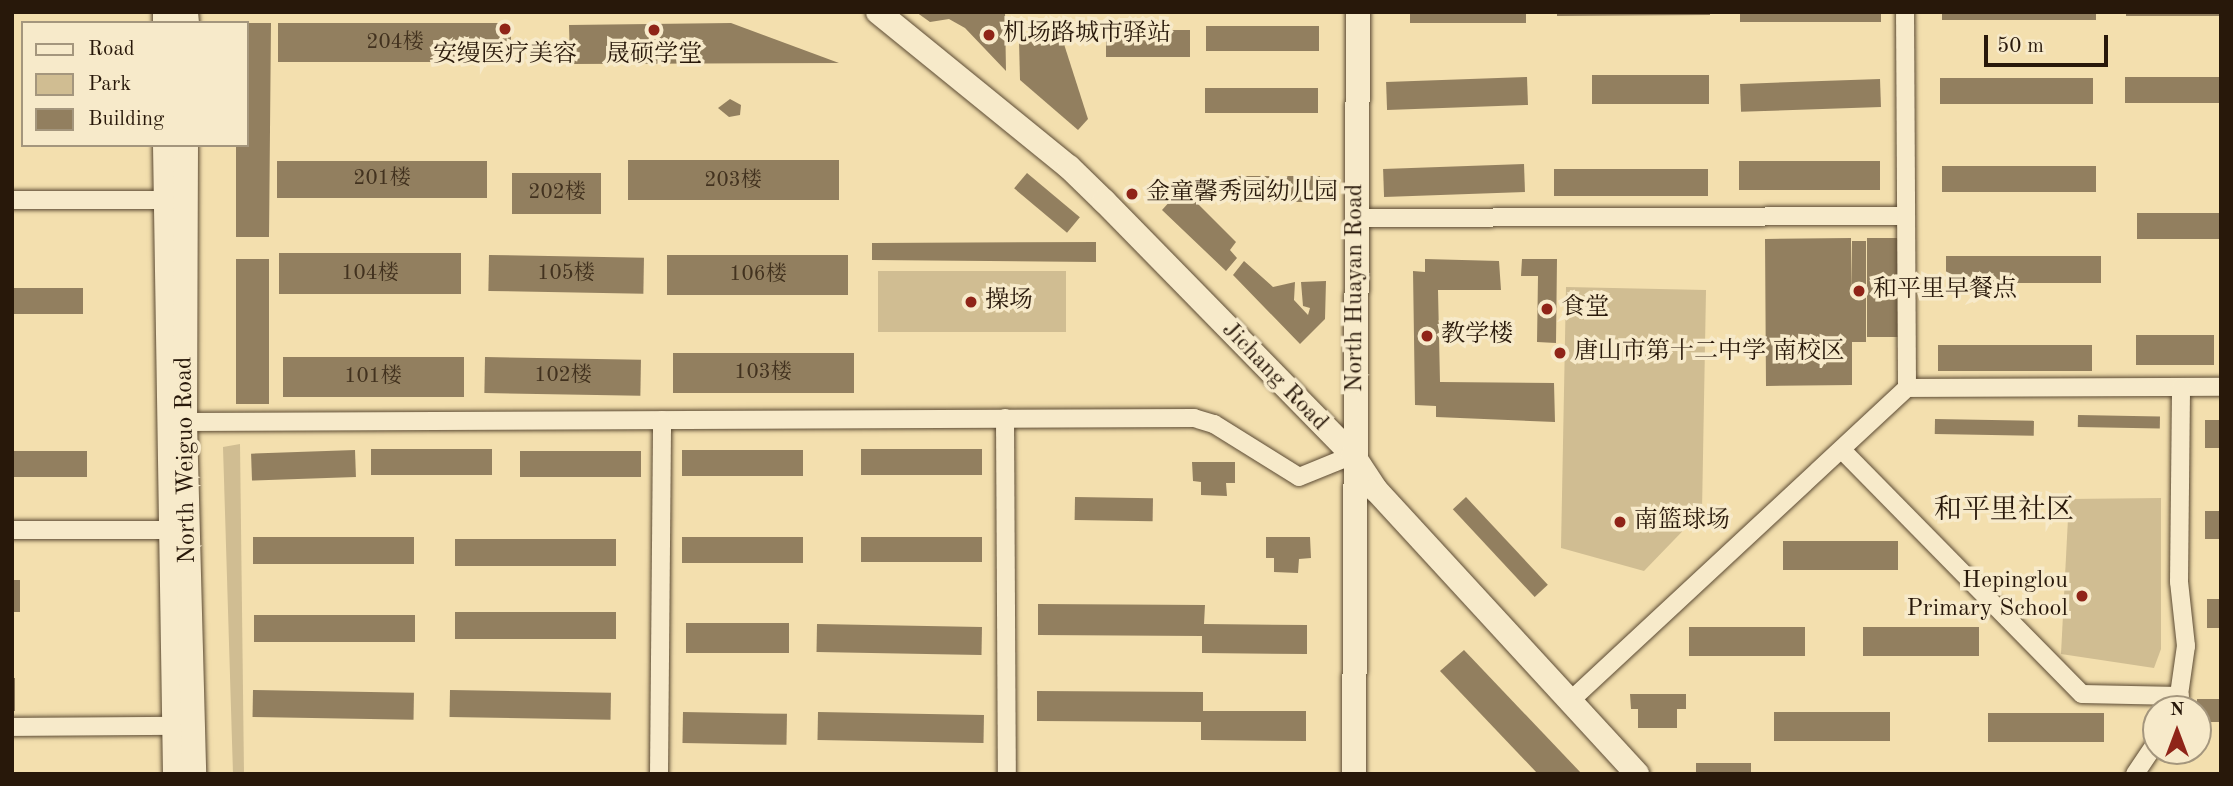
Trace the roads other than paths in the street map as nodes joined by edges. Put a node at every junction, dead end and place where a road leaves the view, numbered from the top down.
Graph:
1 (878, 12) edge
2 (1357, 12) edge
3 (1905, 12) edge
4 (165, 147) edge
5 (186, 147) edge
6 (12, 200) edge
7 (165, 200) junction
8 (1905, 216) junction
9 (1357, 218) junction
10 (2181, 387) junction
11 (2221, 387) edge
12 (1907, 388) junction
13 (1005, 418) junction
14 (662, 420) junction
15 (186, 422) junction
16 (1842, 450) junction
17 (1353, 455) junction
18 (12, 530) edge
19 (169, 530) junction
20 (2180, 695) edge
21 (2142, 700) edge
22 (1569, 702) junction
23 (174, 726) junction
24 (12, 727) edge
25 (175, 774) edge
26 (194, 774) edge
27 (659, 774) edge
28 (1007, 774) edge
29 (1354, 774) edge
30 (1637, 774) edge

1 - 17 street, Jichang Road
2 - 9 street, North Huayan Road
3 - 8 street
4 - 7 street, North Weiguo Road
5 - 15 street, North Weiguo Road
6 - 7 street
7 - 19 street, North Weiguo Road
8 - 9 street
8 - 12 street
9 - 17 street, North Huayan Road
10 - 11 street
10 - 12 street
10 - 20 street
12 - 16 street
13 - 14 street
13 - 17 street
13 - 28 street
14 - 15 street
14 - 27 street
15 - 26 street, North Weiguo Road
16 - 21 street
16 - 22 street
17 - 22 street, Jichang Road
17 - 29 street, North Huayan Road
18 - 19 street
19 - 23 street, North Weiguo Road
22 - 30 street, Jichang Road
23 - 24 street
23 - 25 street, North Weiguo Road

